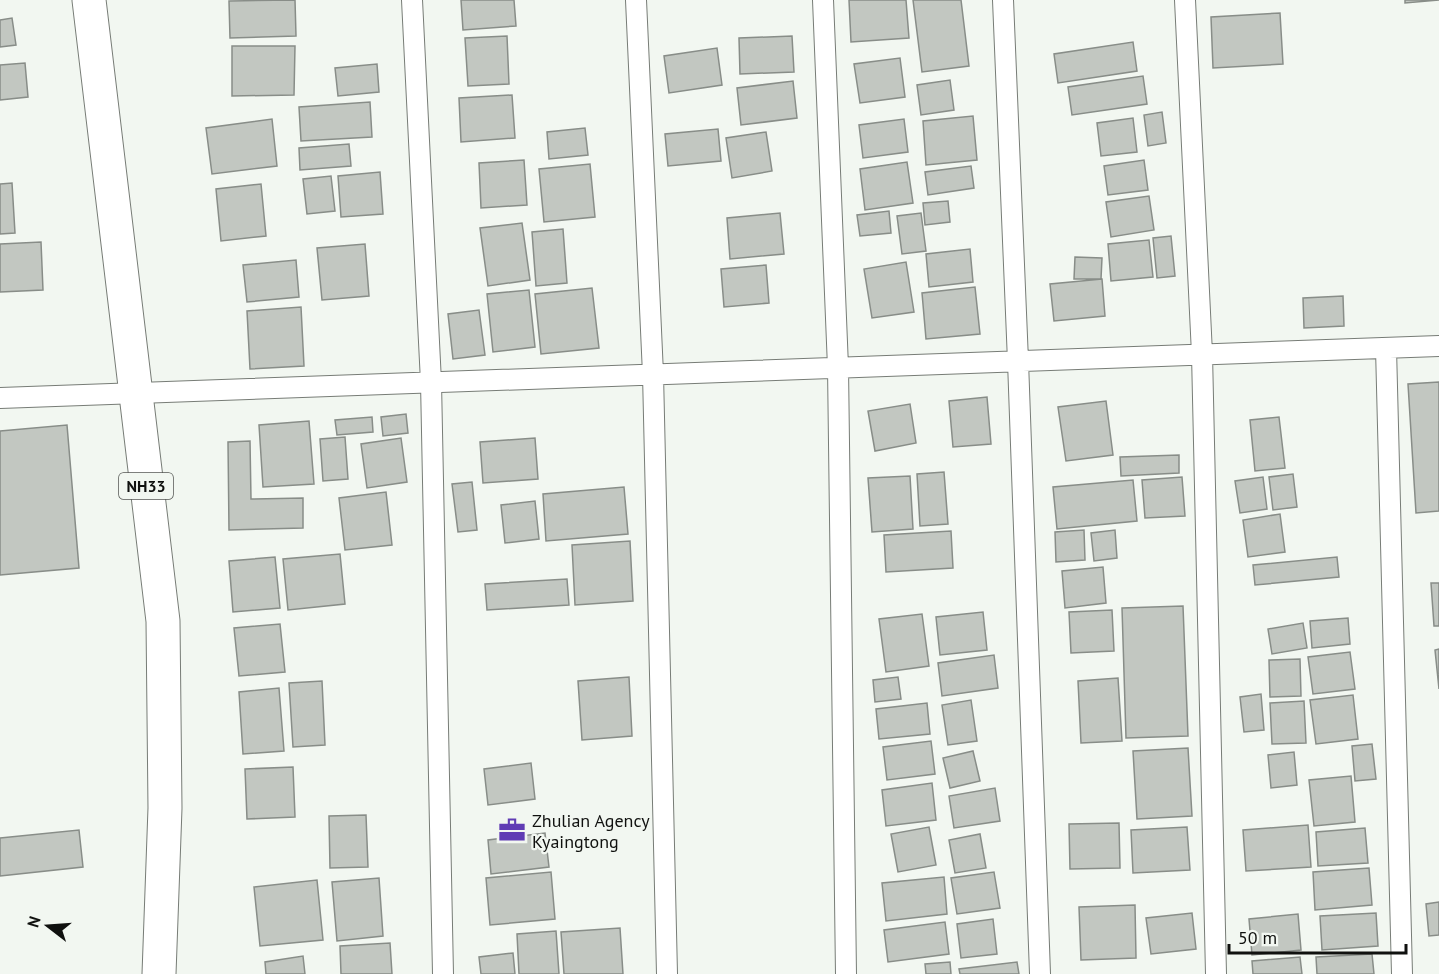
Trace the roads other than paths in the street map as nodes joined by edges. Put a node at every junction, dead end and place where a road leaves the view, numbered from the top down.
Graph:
1 (89, 0) edge
2 (412, 0) edge
3 (636, 0) edge
4 (823, 0) edge
5 (1003, 0) edge
6 (1185, 0) edge
7 (1439, 346) edge
8 (1386, 348) junction
9 (1202, 354) junction
10 (1018, 361) junction
11 (838, 368) junction
12 (653, 374) junction
13 (431, 382) junction
14 (135, 393) junction
15 (0, 398) edge
16 (159, 974) edge
17 (444, 974) edge
18 (667, 974) edge
19 (846, 974) edge
20 (1040, 974) edge
21 (1216, 974) edge
22 (1402, 974) edge

1 - 14 highway, NH33
2 - 13 street
3 - 12 street
4 - 11 street
5 - 10 street
6 - 9 street
7 - 8 street
8 - 9 street
8 - 22 street
9 - 10 street
9 - 21 street
10 - 11 street
10 - 20 street
11 - 12 street
11 - 19 street
12 - 13 street
12 - 18 street
13 - 14 street
13 - 17 street
14 - 15 street
14 - 16 highway, NH33

